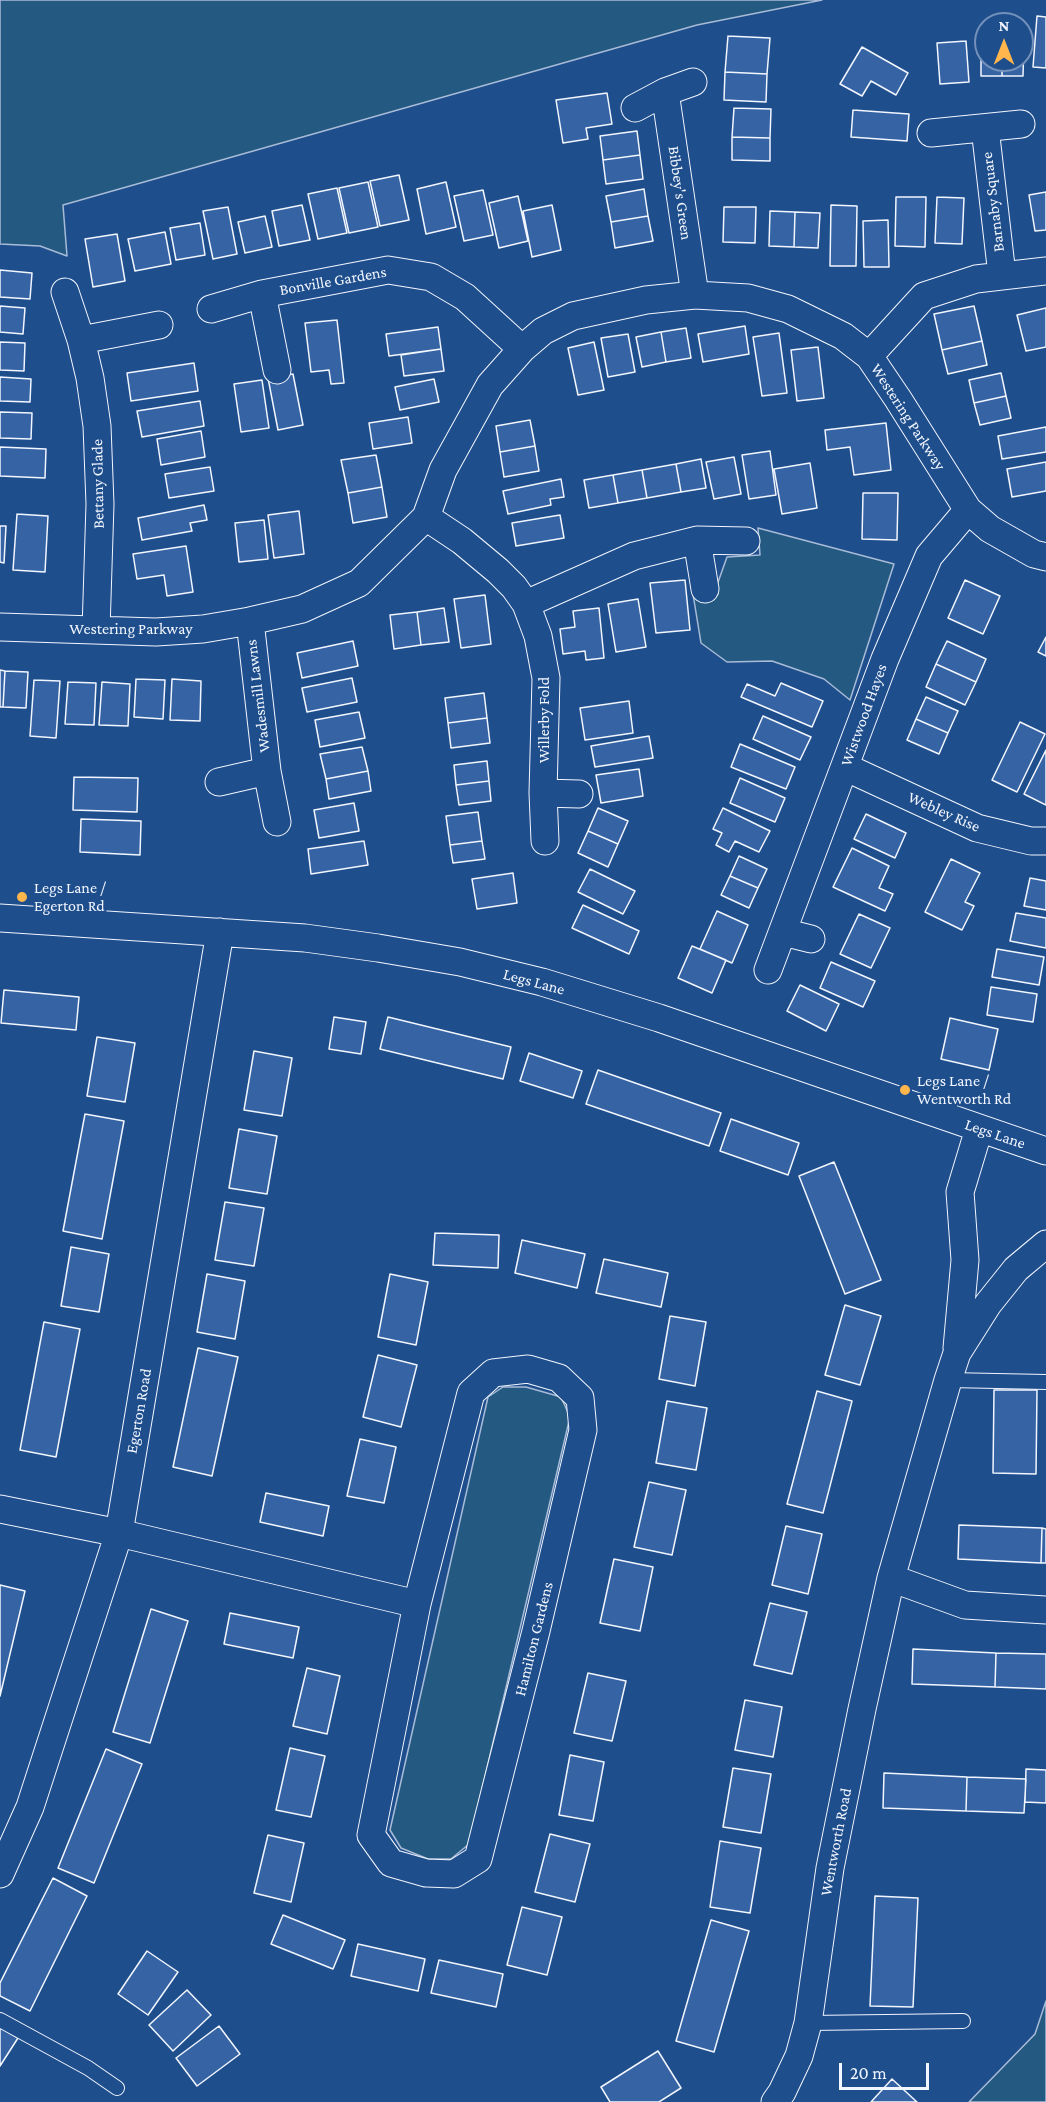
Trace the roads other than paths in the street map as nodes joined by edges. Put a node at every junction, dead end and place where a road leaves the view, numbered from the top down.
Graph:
1 (693, 82) dead end
2 (665, 92) junction
3 (635, 108) dead end
4 (1021, 124) dead end
5 (985, 128) junction
6 (931, 133) dead end
7 (1046, 272) edge
8 (1002, 275) junction
9 (65, 292) dead end
10 (262, 294) junction
11 (695, 295) junction
12 (211, 309) dead end
13 (159, 325) dead end
14 (81, 340) junction
15 (522, 349) junction
16 (869, 356) junction
17 (277, 370) dead end
18 (968, 510) junction
19 (426, 517) junction
20 (697, 540) junction
21 (746, 541) dead end
22 (1046, 557) edge
23 (705, 589) dead end
24 (526, 604) junction
25 (250, 621) junction
26 (0, 627) edge
27 (96, 630) junction
28 (845, 767) junction
29 (267, 771) junction
30 (219, 783) dead end
31 (543, 793) junction
32 (579, 794) dead end
33 (277, 822) dead end
34 (545, 841) dead end
35 (1046, 841) edge
36 (0, 918) edge
37 (220, 932) junction
38 (783, 932) junction
39 (811, 939) dead end
40 (768, 970) dead end
41 (979, 1129) junction
42 (1046, 1151) edge
43 (1046, 1244) edge
44 (957, 1353) junction
45 (948, 1380) junction
46 (1046, 1382) edge
47 (0, 1509) edge
48 (119, 1533) junction
49 (891, 1578) junction
50 (417, 1604) junction
51 (1046, 1610) edge
52 (0, 1874) edge
53 (0, 2020) edge
54 (963, 2021) dead end
55 (808, 2023) junction
56 (117, 2088) dead end
57 (775, 2102) edge

1 - 2 street
2 - 3 street
2 - 11 street, Bibbey's Green
4 - 5 street, Barnaby Square
5 - 6 street, Barnaby Square
5 - 8 street, Barnaby Square
7 - 8 street
8 - 16 street
9 - 14 street, Bettany Glade
10 - 12 street, Bonville Gardens
10 - 15 street, Bonville Gardens
10 - 17 street, Bonville Gardens
11 - 15 street, Westering Parkway
11 - 16 street, Westering Parkway
13 - 14 street
14 - 27 street, Bettany Glade
15 - 19 street, Westering Parkway
16 - 18 street, Westering Parkway
18 - 22 street, Westering Parkway
18 - 28 street, Wistwood Hayes
19 - 24 street, Willerby Fold
19 - 25 street, Westering Parkway
20 - 21 street
20 - 23 street
20 - 24 street
24 - 31 street, Willerby Fold
25 - 27 street, Westering Parkway
25 - 29 street, Wadesmill Lawns
26 - 27 street, Westering Parkway
28 - 35 street, Webley Rise
28 - 38 street, Wistwood Hayes
29 - 30 street, Wadesmill Lawns
29 - 33 street, Wadesmill Lawns
31 - 32 street
31 - 34 street, Willerby Fold
36 - 37 street, Legs Lane
37 - 41 street, Legs Lane
37 - 48 street, Egerton Road
38 - 39 street
38 - 40 street, Wistwood Hayes
41 - 42 street, Legs Lane
41 - 44 street, Wentworth Road
43 - 44 street, Wentworth Road
44 - 45 street, Wentworth Road
45 - 46 lane
45 - 49 street, Wentworth Road
47 - 48 street
48 - 50 street
48 - 52 street, Egerton Road
49 - 51 street
49 - 55 street, Wentworth Road
50 - 50 street, Hamilton Gardens
53 - 56 lane
54 - 55 lane
55 - 57 street, Wentworth Road

